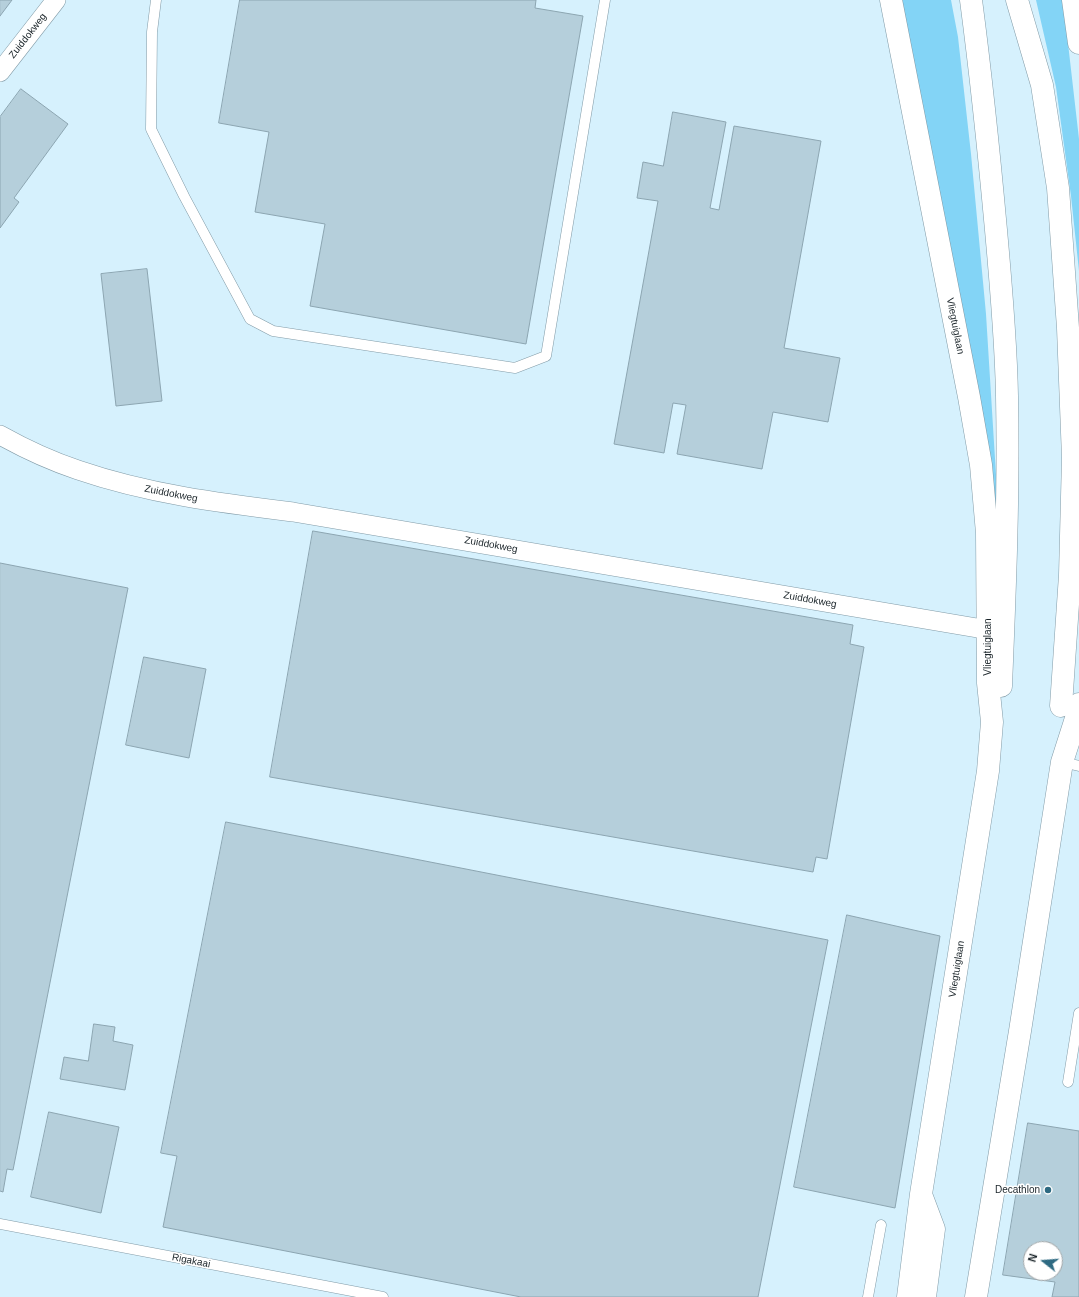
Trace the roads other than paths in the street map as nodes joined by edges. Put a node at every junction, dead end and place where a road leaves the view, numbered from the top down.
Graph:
1 (56, 0) edge
2 (156, 0) edge
3 (606, 0) edge
4 (891, 0) edge
5 (971, 0) edge
6 (1018, 0) edge
7 (1074, 0) edge
8 (1079, 43) edge
9 (0, 72) edge
10 (0, 435) edge
11 (989, 630) junction
12 (1072, 707) edge
13 (992, 722) junction
14 (1071, 764) edge
15 (1079, 1013) edge
16 (1068, 1082) dead end
17 (921, 1194) junction
18 (0, 1224) edge
19 (881, 1225) dead end
20 (383, 1297) edge
21 (868, 1297) edge
22 (908, 1297) edge
23 (925, 1297) edge
24 (976, 1297) edge

1 - 9 street, Zuiddokweg
2 - 3 lane
4 - 11 main road, Vliegtuiglaan
5 - 13 main road
6 - 12 main road
7 - 8 main road
10 - 11 street, Zuiddokweg
11 - 13 main road, Vliegtuiglaan
12 - 14 main road
13 - 17 main road, Vliegtuiglaan
14 - 24 main road
15 - 16 lane
17 - 22 main road, Vliegtuiglaan
17 - 23 main road
18 - 20 lane, Rigakaai
19 - 21 lane

